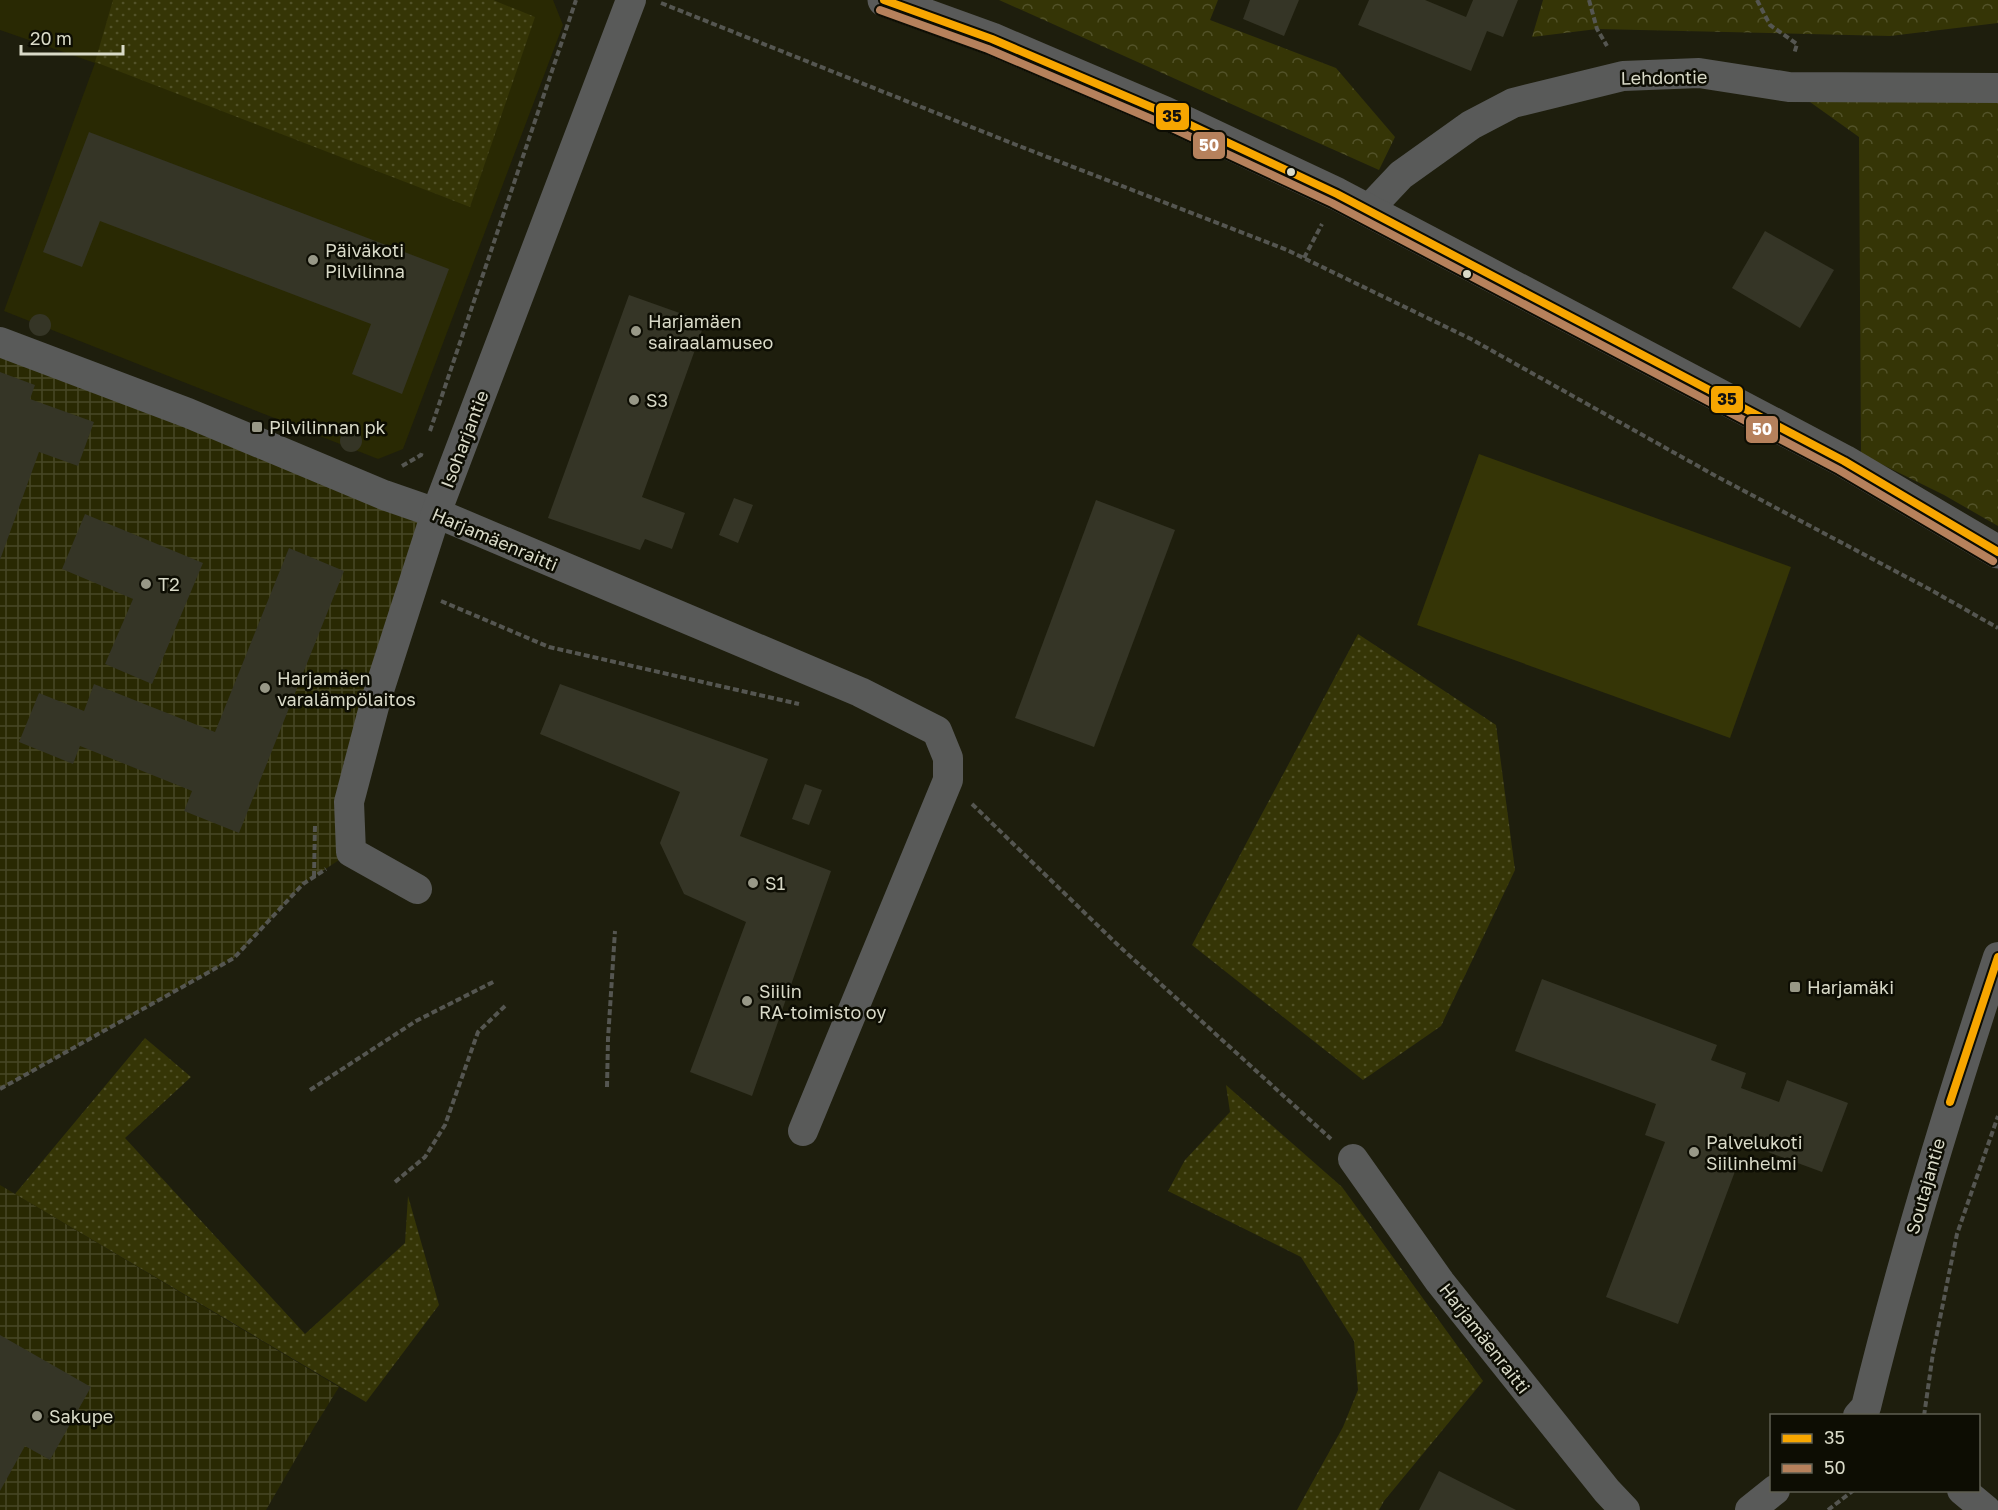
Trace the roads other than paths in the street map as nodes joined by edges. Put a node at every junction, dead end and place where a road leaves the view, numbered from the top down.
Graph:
1 (631, 0) edge
2 (884, 0) edge
3 (1998, 88) edge
4 (1368, 210) junction
5 (0, 342) edge
6 (436, 513) junction
7 (1998, 552) edge
8 (417, 889) dead end
9 (1998, 957) edge
10 (803, 1131) dead end
11 (1353, 1159) dead end
12 (1866, 1413) edge
13 (1774, 1492) edge
14 (1963, 1492) edge
15 (1625, 1510) edge
16 (1750, 1510) edge
17 (1986, 1510) edge

1 - 6 street, Isoharjantie
2 - 4 street
3 - 4 street, Lehdontie
4 - 7 street
5 - 6 street, Harjamäenraitti
6 - 8 street, Isoharjantie
6 - 10 street, Harjamäenraitti
9 - 12 street, Soutajantie
11 - 15 street, Harjamäenraitti
13 - 16 street
14 - 17 street

